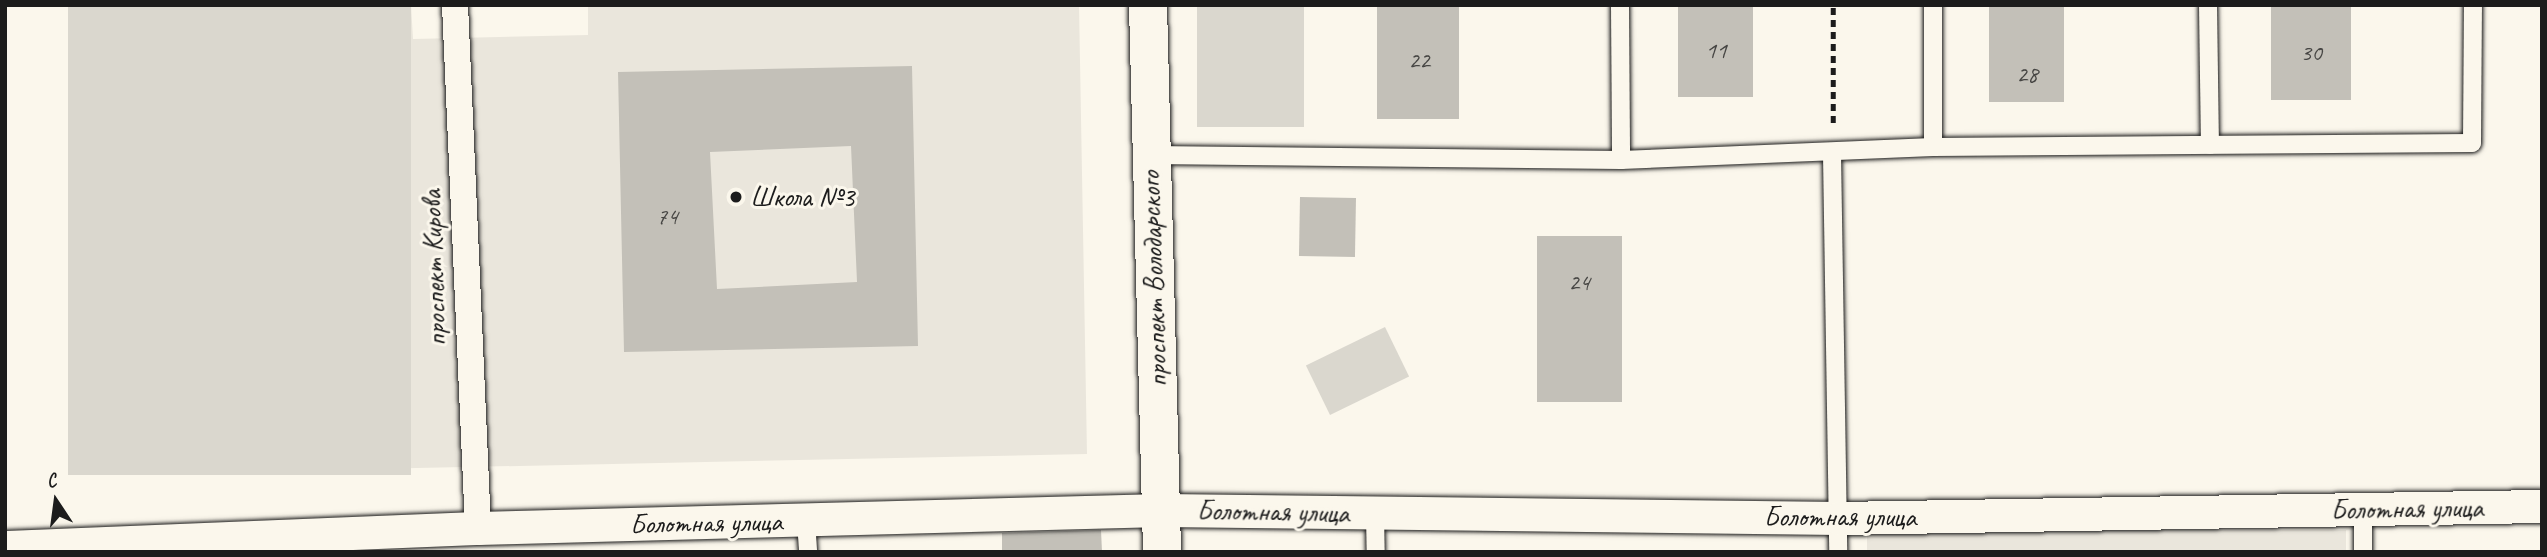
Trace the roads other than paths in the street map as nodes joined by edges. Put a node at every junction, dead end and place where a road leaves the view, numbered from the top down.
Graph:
1 (455, 5) edge
2 (1148, 5) edge
3 (1620, 5) edge
4 (1933, 5) edge
5 (2208, 5) edge
6 (2473, 5) edge
7 (2210, 145) junction
8 (1933, 147) junction
9 (1832, 153) junction
10 (1150, 155) junction
11 (1621, 160) junction
12 (2542, 506) edge
13 (1162, 510) junction
14 (2363, 511) junction
15 (1375, 513) junction
16 (1839, 518) junction
17 (478, 528) junction
18 (807, 536) edge
19 (5, 547) edge
20 (1162, 552) edge
21 (1376, 552) edge
22 (1838, 552) edge
23 (2363, 552) edge

1 - 17 street, проспект Кирова
2 - 10 main road, проспект Володарского
3 - 11 lane
4 - 8 lane
5 - 7 lane
6 - 7 lane
7 - 8 lane
8 - 9 lane
9 - 11 lane
9 - 16 lane
10 - 11 lane
10 - 13 main road, проспект Володарского
12 - 14 street, Болотная улица
13 - 15 street, Болотная улица
13 - 18 street, Болотная улица
13 - 20 main road, проспект Володарского
14 - 16 street, Болотная улица
14 - 23 lane
15 - 16 street, Болотная улица
15 - 21 lane
16 - 22 lane
17 - 18 street, Болотная улица
17 - 19 street, Болотная улица

